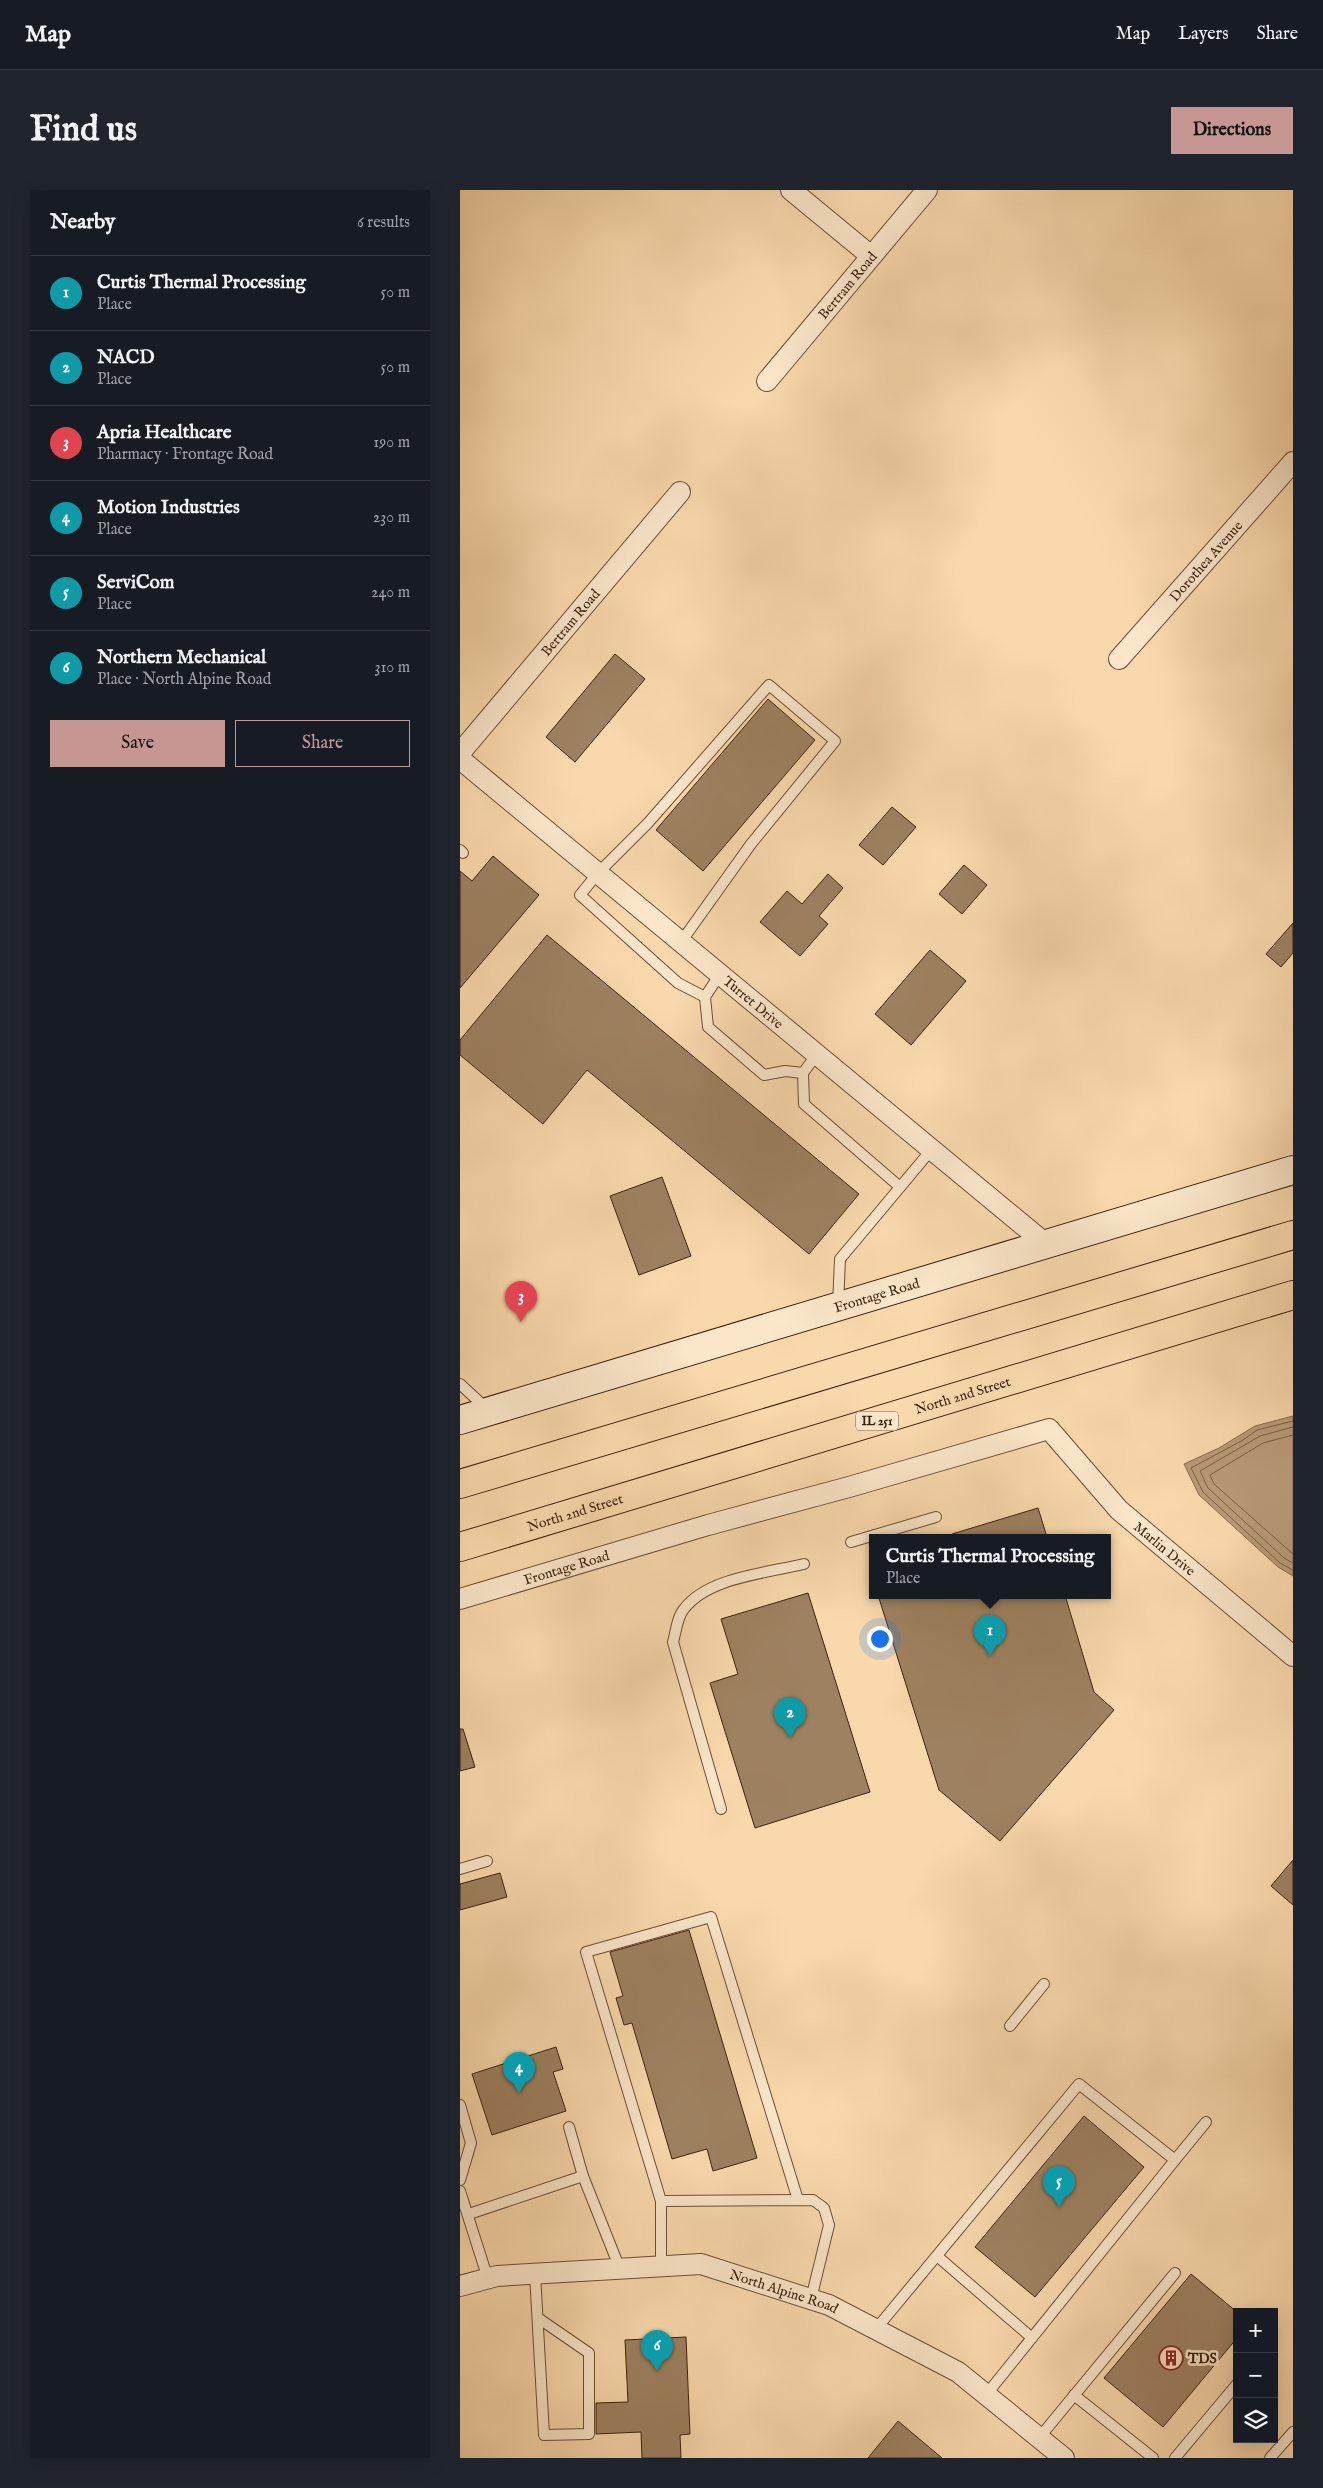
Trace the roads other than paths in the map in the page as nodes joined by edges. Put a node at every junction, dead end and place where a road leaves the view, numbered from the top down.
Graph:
1 (791, 190) edge
2 (927, 190) edge
3 (871, 256) junction
4 (767, 381) dead end
5 (1293, 462) edge
6 (680, 492) dead end
7 (1119, 659) dead end
8 (460, 753) edge
9 (460, 759) edge
10 (598, 873) junction
11 (681, 942) junction
12 (720, 974) junction
13 (705, 997) junction
14 (817, 1054) junction
15 (803, 1074) junction
16 (932, 1149) junction
17 (1293, 1170) edge
18 (900, 1187) junction
19 (1293, 1235) edge
20 (1047, 1244) junction
21 (1293, 1295) edge
22 (838, 1307) junction
23 (460, 1384) edge
24 (490, 1411) junction
25 (460, 1420) edge
26 (1049, 1429) joint
27 (460, 1484) edge
28 (936, 1517) dead end
29 (878, 1534) edge
30 (869, 1537) edge
31 (851, 1542) dead end
32 (460, 1547) edge
33 (804, 1564) dead end
34 (460, 1599) edge
35 (1293, 1656) edge
36 (721, 1808) dead end
37 (487, 1861) dead end
38 (460, 1869) edge
39 (1044, 1984) dead end
40 (1010, 2026) dead end
41 (460, 2105) edge
42 (1206, 2122) dead end
43 (570, 2127) dead end
44 (1175, 2160) junction
45 (583, 2176) junction
46 (460, 2180) edge
47 (460, 2191) edge
48 (798, 2200) junction
49 (661, 2201) junction
50 (469, 2214) junction
51 (937, 2256) junction
52 (661, 2267) junction
53 (620, 2269) junction
54 (1175, 2273) dead end
55 (535, 2274) junction
56 (488, 2279) junction
57 (460, 2286) edge
58 (811, 2299) junction
59 (538, 2318) junction
60 (876, 2329) junction
61 (1032, 2338) junction
62 (1233, 2389) edge
63 (986, 2395) junction
64 (1074, 2395) junction
65 (1293, 2432) edge
66 (1039, 2438) junction
67 (1064, 2458) edge
68 (1153, 2458) edge
69 (1175, 2458) edge
70 (1270, 2458) edge

1 - 3 street
2 - 3 street, Bertram Road
3 - 4 street, Bertram Road
5 - 7 street, Dorothea Avenue
6 - 8 street, Bertram Road
9 - 10 street, Turret Drive
10 - 11 street, Turret Drive
10 - 11 lane
10 - 13 lane
11 - 12 street, Turret Drive
12 - 13 lane
12 - 14 street, Turret Drive
13 - 15 lane
14 - 15 lane
14 - 16 street, Turret Drive
15 - 18 lane
16 - 18 lane
16 - 20 street, Turret Drive
17 - 20 street, Frontage Road
18 - 22 lane
19 - 27 main road
20 - 22 street, Frontage Road
21 - 32 main road, North 2nd Street / IL 251
22 - 24 street, Frontage Road
23 - 24 lane
24 - 25 street, Frontage Road
26 - 34 street, Frontage Road
26 - 35 street, Marlin Drive
28 - 29 lane
30 - 31 lane
33 - 36 lane
37 - 38 lane
39 - 40 lane
41 - 46 lane
42 - 44 lane
43 - 45 lane
44 - 51 lane
44 - 61 lane
45 - 50 lane
45 - 53 lane
47 - 50 lane
48 - 49 lane
48 - 49 lane
48 - 58 lane
49 - 52 lane
50 - 56 lane
51 - 60 lane
51 - 61 lane
52 - 53 street, North Alpine Road
52 - 58 street, North Alpine Road
53 - 55 street, North Alpine Road
54 - 64 lane
55 - 56 street, North Alpine Road
55 - 59 lane
56 - 57 street, North Alpine Road
58 - 60 street, North Alpine Road
59 - 59 lane
60 - 63 street, North Alpine Road
61 - 63 lane
62 - 69 lane
63 - 66 street, North Alpine Road
64 - 66 lane
64 - 68 lane
65 - 70 lane
66 - 67 street, North Alpine Road

